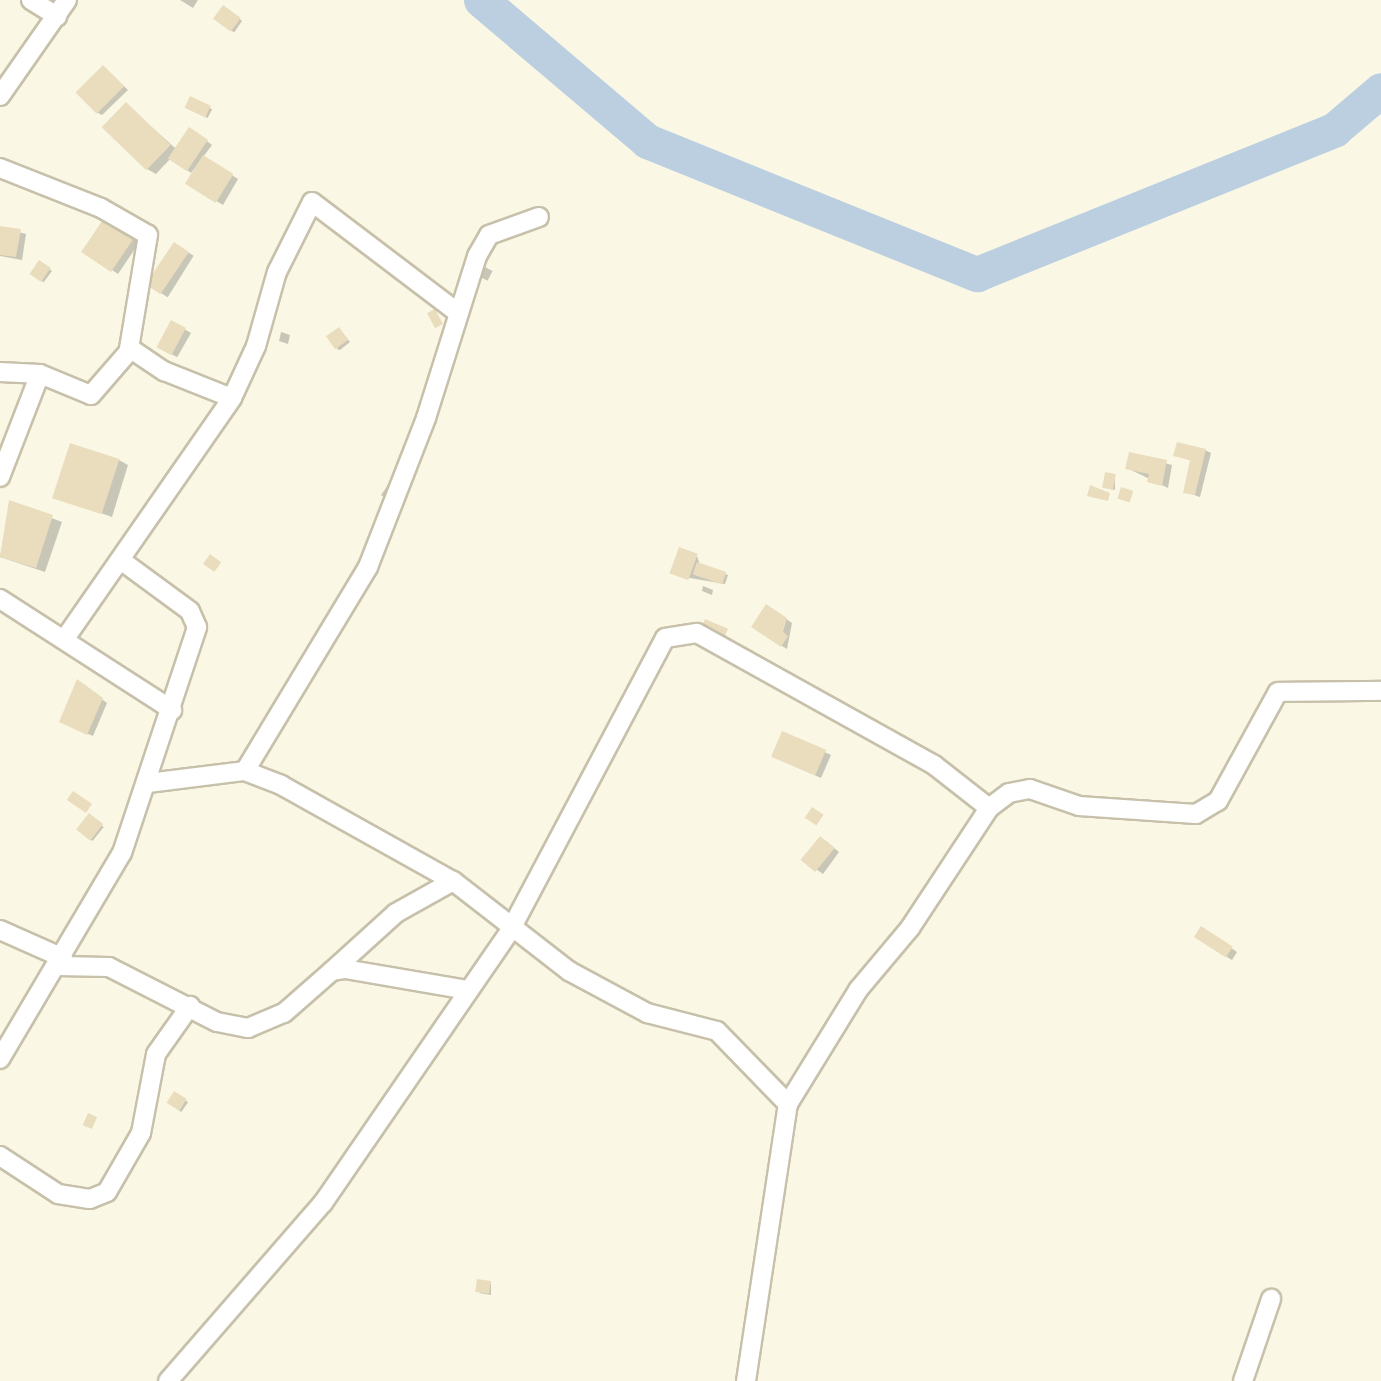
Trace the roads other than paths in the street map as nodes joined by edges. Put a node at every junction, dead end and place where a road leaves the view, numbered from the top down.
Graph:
1 (31, 0) edge
2 (67, 0) edge
3 (57, 16) junction
4 (0, 96) edge
5 (0, 168) edge
6 (539, 217) dead end
7 (457, 312) junction
8 (129, 349) junction
9 (0, 372) edge
10 (40, 374) junction
11 (232, 398) junction
12 (0, 477) edge
13 (122, 561) junction
14 (0, 599) edge
15 (65, 638) junction
16 (1381, 691) edge
17 (172, 709) junction
18 (245, 771) junction
19 (148, 783) junction
20 (989, 808) junction
21 (453, 881) junction
22 (511, 929) junction
23 (0, 930) edge
24 (61, 962) junction
25 (332, 971) junction
26 (468, 990) junction
27 (190, 1006) junction
28 (0, 1059) edge
29 (788, 1104) junction
30 (0, 1156) edge
31 (1271, 1299) dead end
32 (168, 1381) edge
33 (746, 1381) edge
34 (1243, 1381) edge

1 - 3 street
2 - 3 street
3 - 4 street
5 - 8 street
6 - 7 street
7 - 11 street
7 - 18 street
8 - 10 street
8 - 11 street
9 - 10 street
10 - 12 street
11 - 13 street
13 - 15 street
13 - 17 street
14 - 15 street
15 - 17 street
16 - 20 street
17 - 19 street
18 - 19 street
18 - 21 street
19 - 24 street
20 - 22 street
20 - 29 street
21 - 22 street
21 - 25 street
22 - 26 street
22 - 29 street
23 - 24 street
24 - 27 street
24 - 28 street
25 - 26 street
25 - 27 street
26 - 32 street
27 - 30 street
29 - 33 street
31 - 34 street

